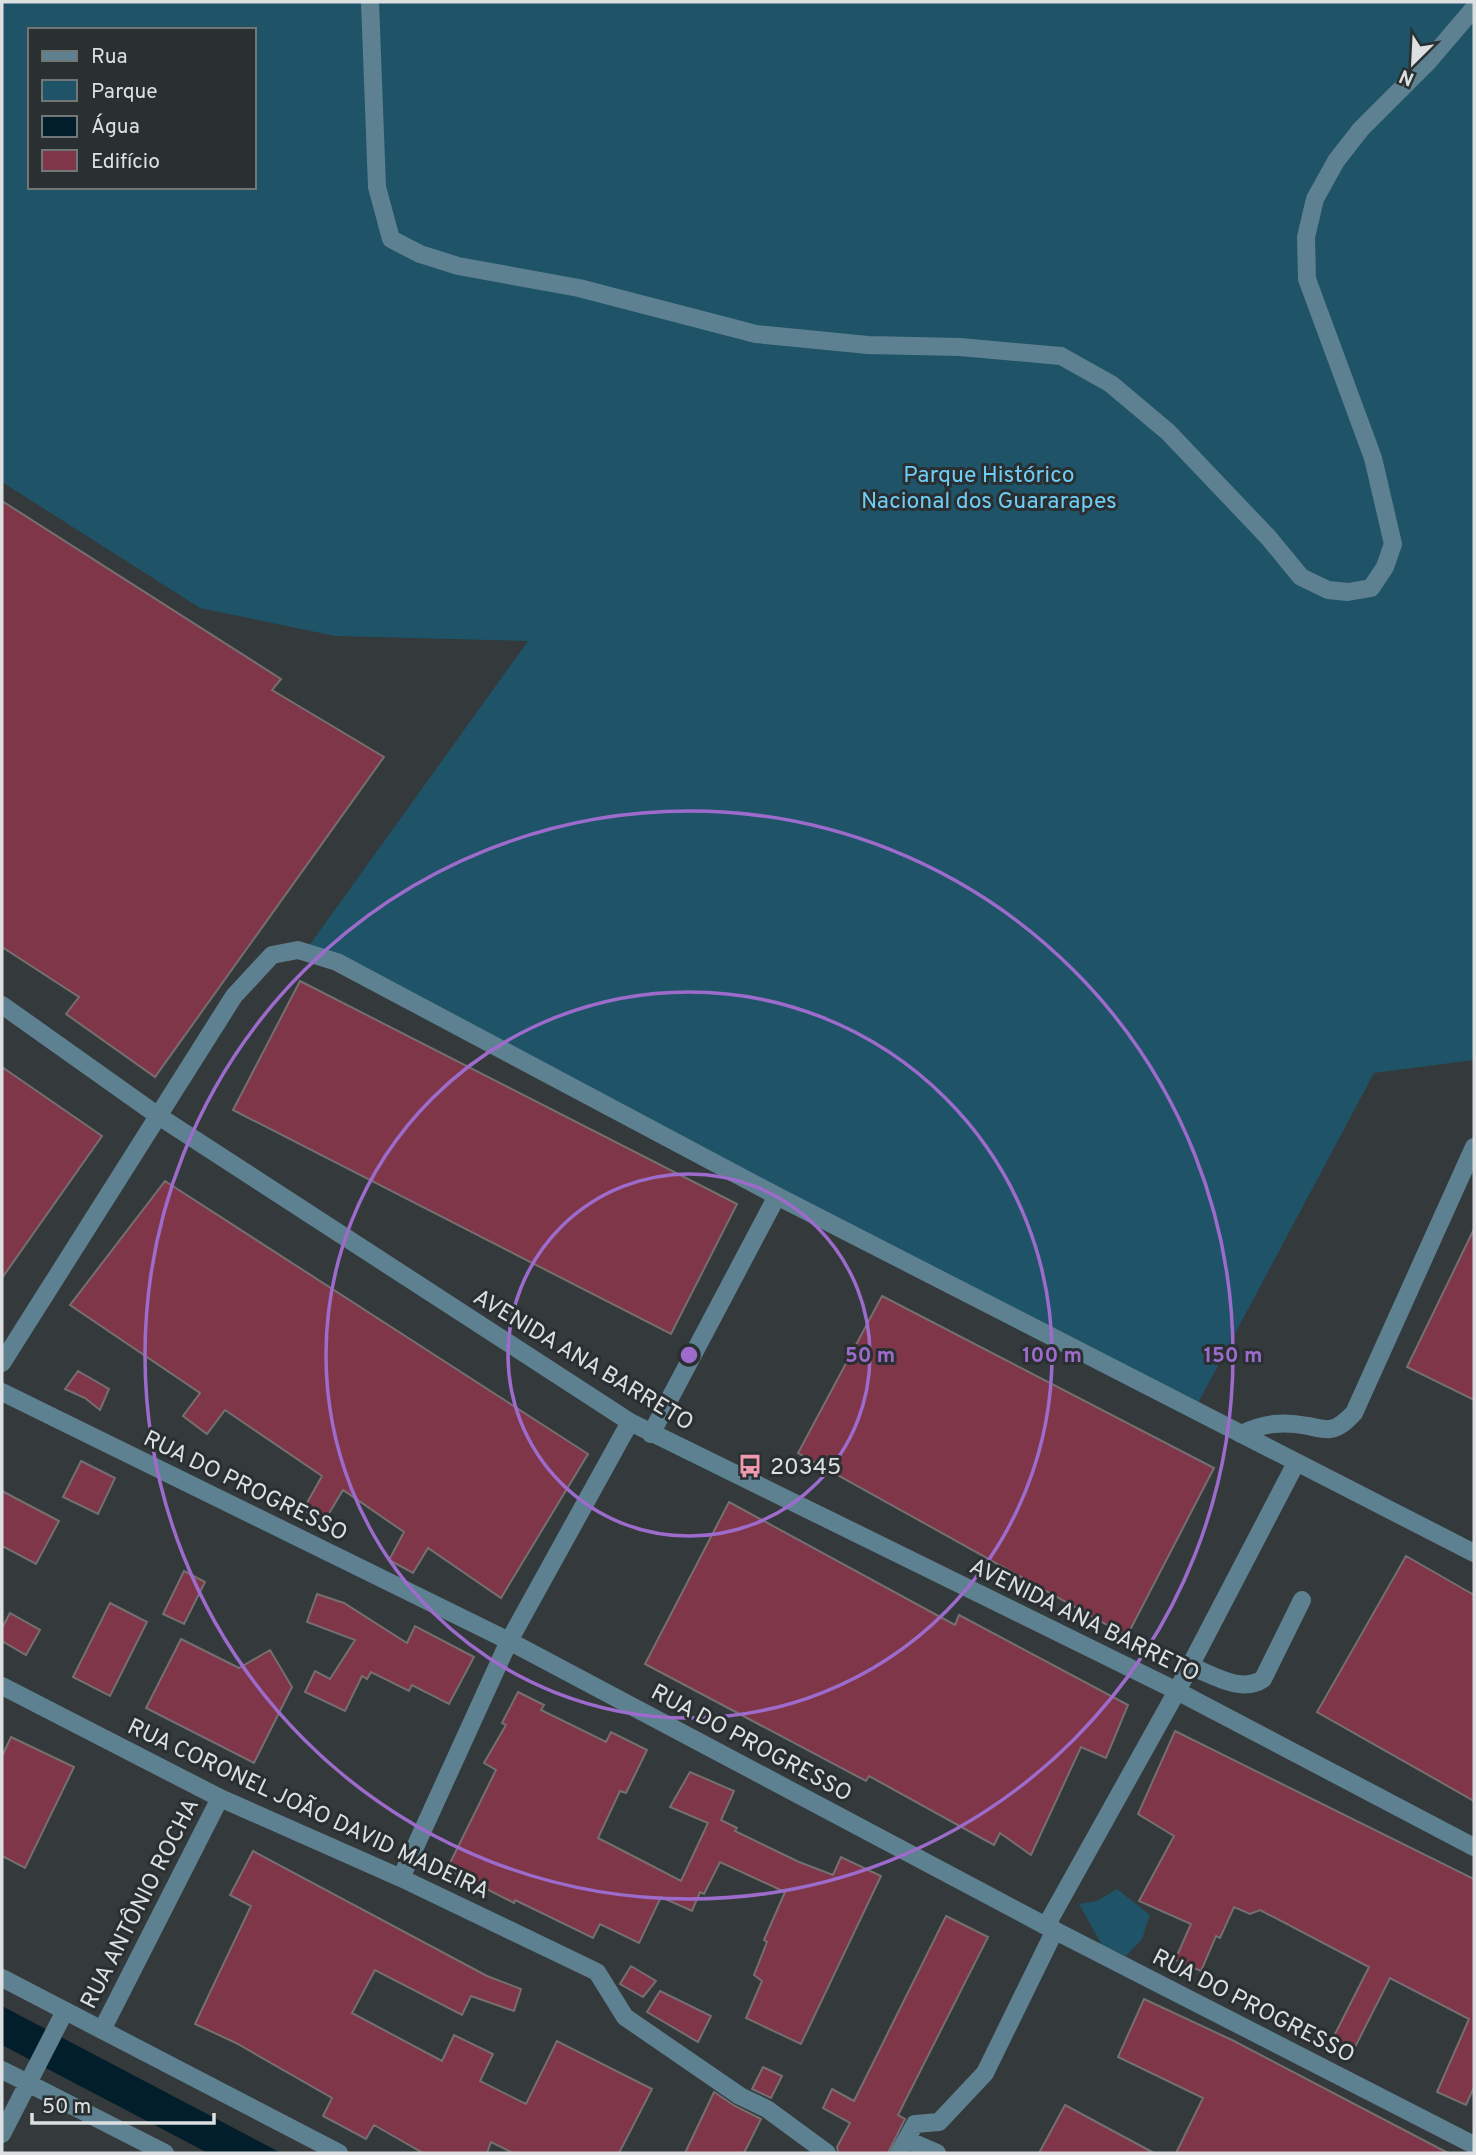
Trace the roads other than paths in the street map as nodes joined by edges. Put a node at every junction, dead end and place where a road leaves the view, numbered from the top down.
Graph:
1 (370, 2) edge
2 (1474, 8) edge
3 (2, 1006) edge
4 (157, 1115) junction
5 (1474, 1147) edge
6 (777, 1196) junction
7 (2, 1363) edge
8 (2, 1392) edge
9 (630, 1422) junction
10 (651, 1434) junction
11 (1241, 1434) junction
12 (1296, 1463) junction
13 (1474, 1553) edge
14 (1303, 1600) dead end
15 (509, 1642) junction
16 (1190, 1666) junction
17 (2, 1686) edge
18 (1177, 1691) junction
19 (220, 1798) junction
20 (1474, 1847) edge
21 (401, 1878) junction
22 (1050, 1928) junction
23 (2, 1978) edge
24 (63, 2014) junction
25 (102, 2030) junction
26 (2, 2070) edge
27 (30, 2079) junction
28 (2, 2134) edge
29 (1474, 2145) edge
30 (903, 2146) edge
31 (165, 2153) edge
32 (339, 2153) edge
33 (827, 2153) edge
34 (937, 2153) edge

1 - 2 street
3 - 4 street, AVENIDA ANA BARRETO
4 - 6 street
4 - 7 street
4 - 9 street, AVENIDA ANA BARRETO
5 - 11 street
6 - 10 street
6 - 11 street
8 - 15 street, RUA DO PROGRESSO
9 - 10 street, AVENIDA ANA BARRETO
9 - 15 street
10 - 18 street, AVENIDA ANA BARRETO
11 - 12 street
12 - 13 street
12 - 16 street
14 - 16 street
15 - 21 street
15 - 22 street, RUA DO PROGRESSO
16 - 18 street
17 - 19 street, RUA CORONEL JOÃO DAVID MADEIRA
18 - 20 street, AVENIDA ANA BARRETO
18 - 22 street
19 - 21 street, RUA CORONEL JOÃO DAVID MADEIRA
19 - 25 street, RUA ANTÔNIO ROCHA
21 - 33 street, RUA CORONEL JOÃO DAVID MADEIRA
22 - 29 street, RUA DO PROGRESSO
22 - 30 street
23 - 24 street
24 - 25 street
24 - 27 street, RUA ANTÔNIO ROCHA
25 - 32 street
26 - 27 street
27 - 28 street, RUA ANTÔNIO ROCHA
27 - 31 street
30 - 34 street

